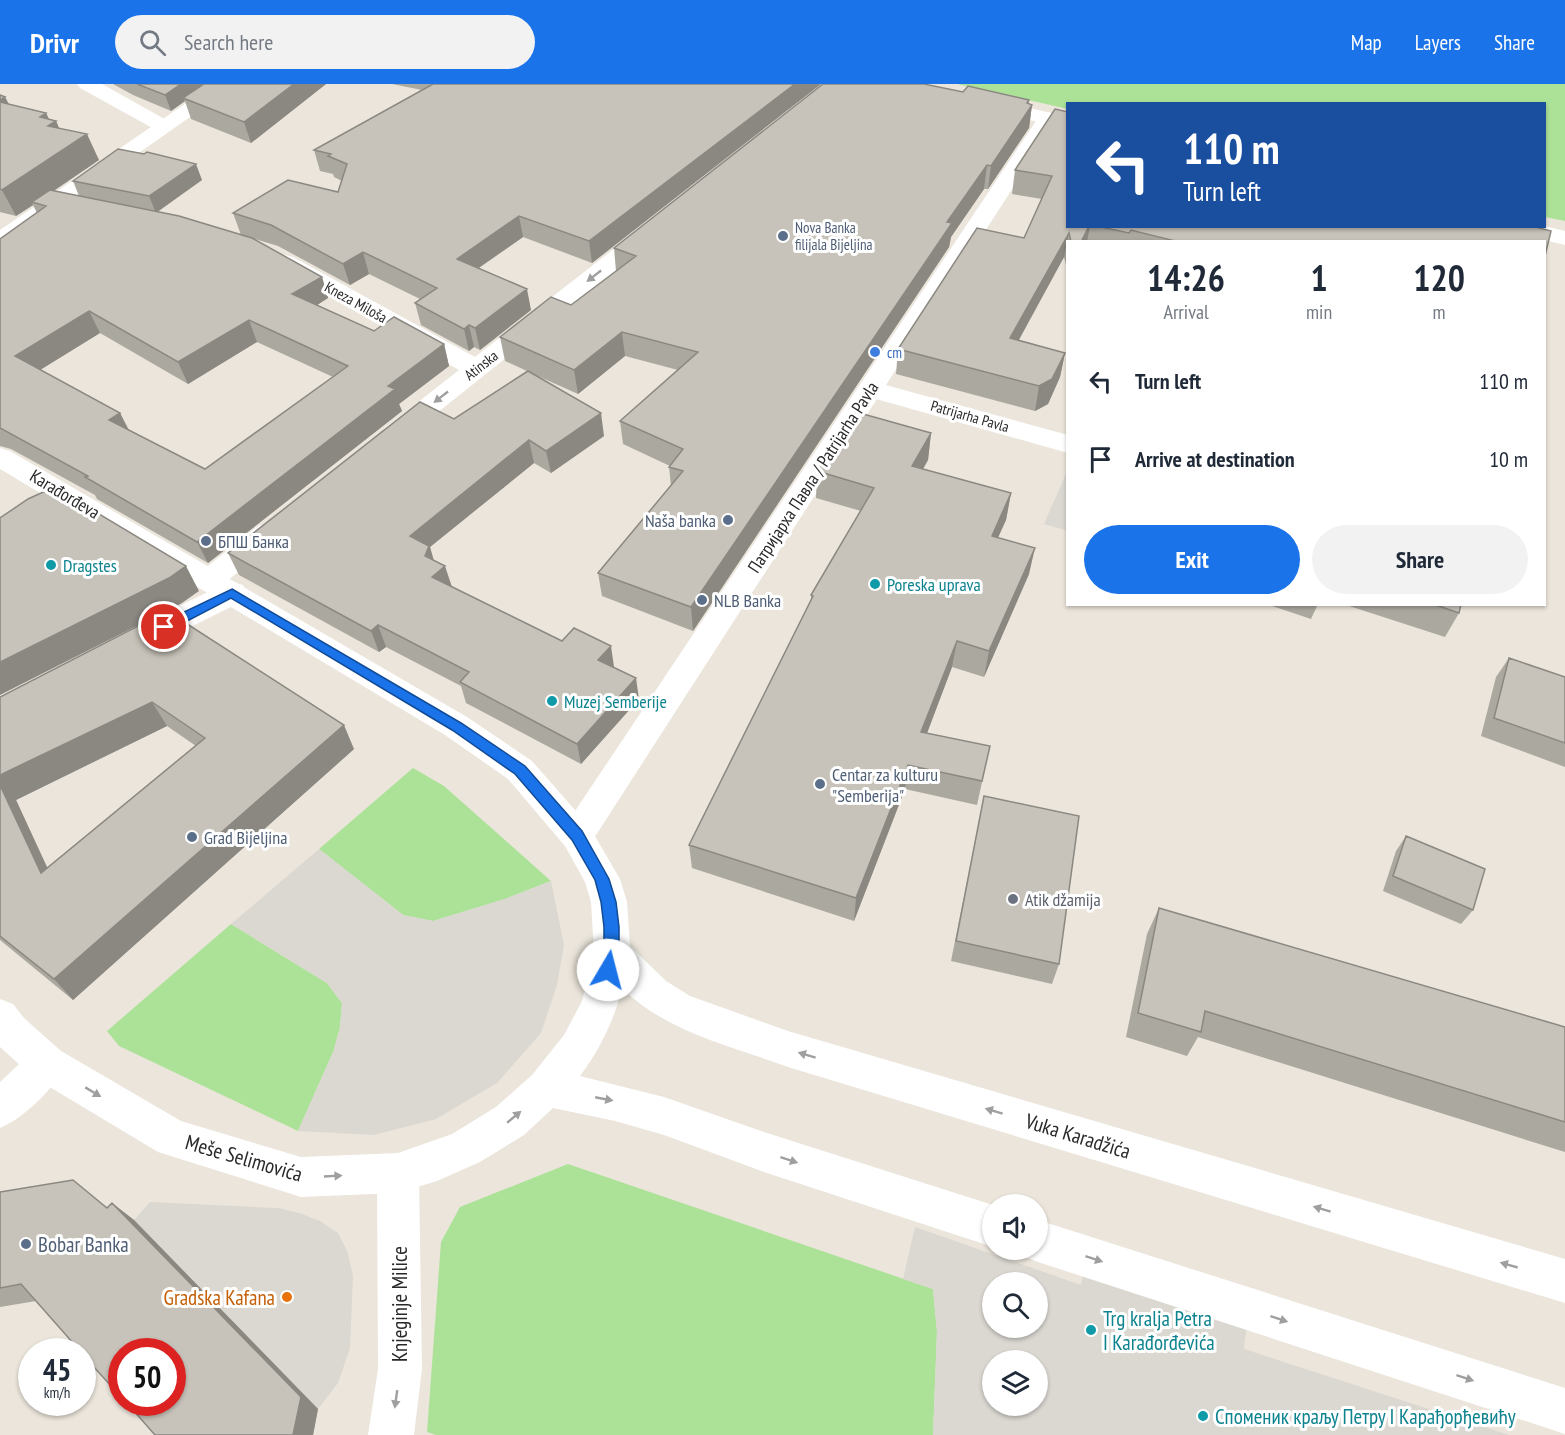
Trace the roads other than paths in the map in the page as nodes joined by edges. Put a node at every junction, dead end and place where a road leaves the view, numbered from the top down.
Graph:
1 (87, 84) edge
2 (227, 84) edge
3 (901, 84) edge
4 (1058, 120) edge
5 (164, 126) junction
6 (57, 202) junction
7 (86, 208) edge
8 (665, 220) edge
9 (1523, 228) edge
10 (1565, 238) edge
11 (0, 240) edge
12 (270, 253) edge
13 (477, 369) junction
14 (872, 389) junction
15 (1066, 443) edge
16 (375, 449) edge
17 (0, 457) edge
18 (283, 522) edge
19 (220, 586) junction
20 (116, 652) edge
21 (577, 836) junction
22 (612, 953) junction
23 (600, 1003) joint
24 (0, 1016) edge
25 (47, 1064) junction
26 (546, 1088) junction
27 (0, 1109) edge
28 (398, 1173) junction
29 (982, 1222) edge
30 (1048, 1244) edge
31 (1565, 1281) edge
32 (1565, 1411) edge
33 (391, 1435) edge

1 - 5 main road
2 - 5 main road
3 - 4 main road
4 - 14 street, Патријарха Павла / Patrijarha Pavla
5 - 6 main road
6 - 7 main road
6 - 11 main road
8 -> 13 main road, Atinska
9 - 10 main road
12 - 13 main road, Kneza Miloša
13 -> 16 main road, Atinska
14 - 15 main road, Patrijarha Pavla
14 - 21 street, Патријарха Павла / Patrijarha Pavla
17 - 19 main road, Karađorđeva
18 - 19 main road
19 - 20 main road
19 - 21 main road, Karađorđeva
21 - 22 main road, Karađorđeva
22 - 23 main road, Karađorđeva
31 -> 22 main road, Vuka Karadžića
23 - 26 main road, Meše Selimovića
24 - 25 main road, Meše Selimovića
25 - 27 main road
25 -> 28 main road, Meše Selimovića
28 -> 26 main road, Meše Selimovića
26 -> 29 main road
28 -> 33 main road, Knjeginje Milice
30 -> 32 main road

